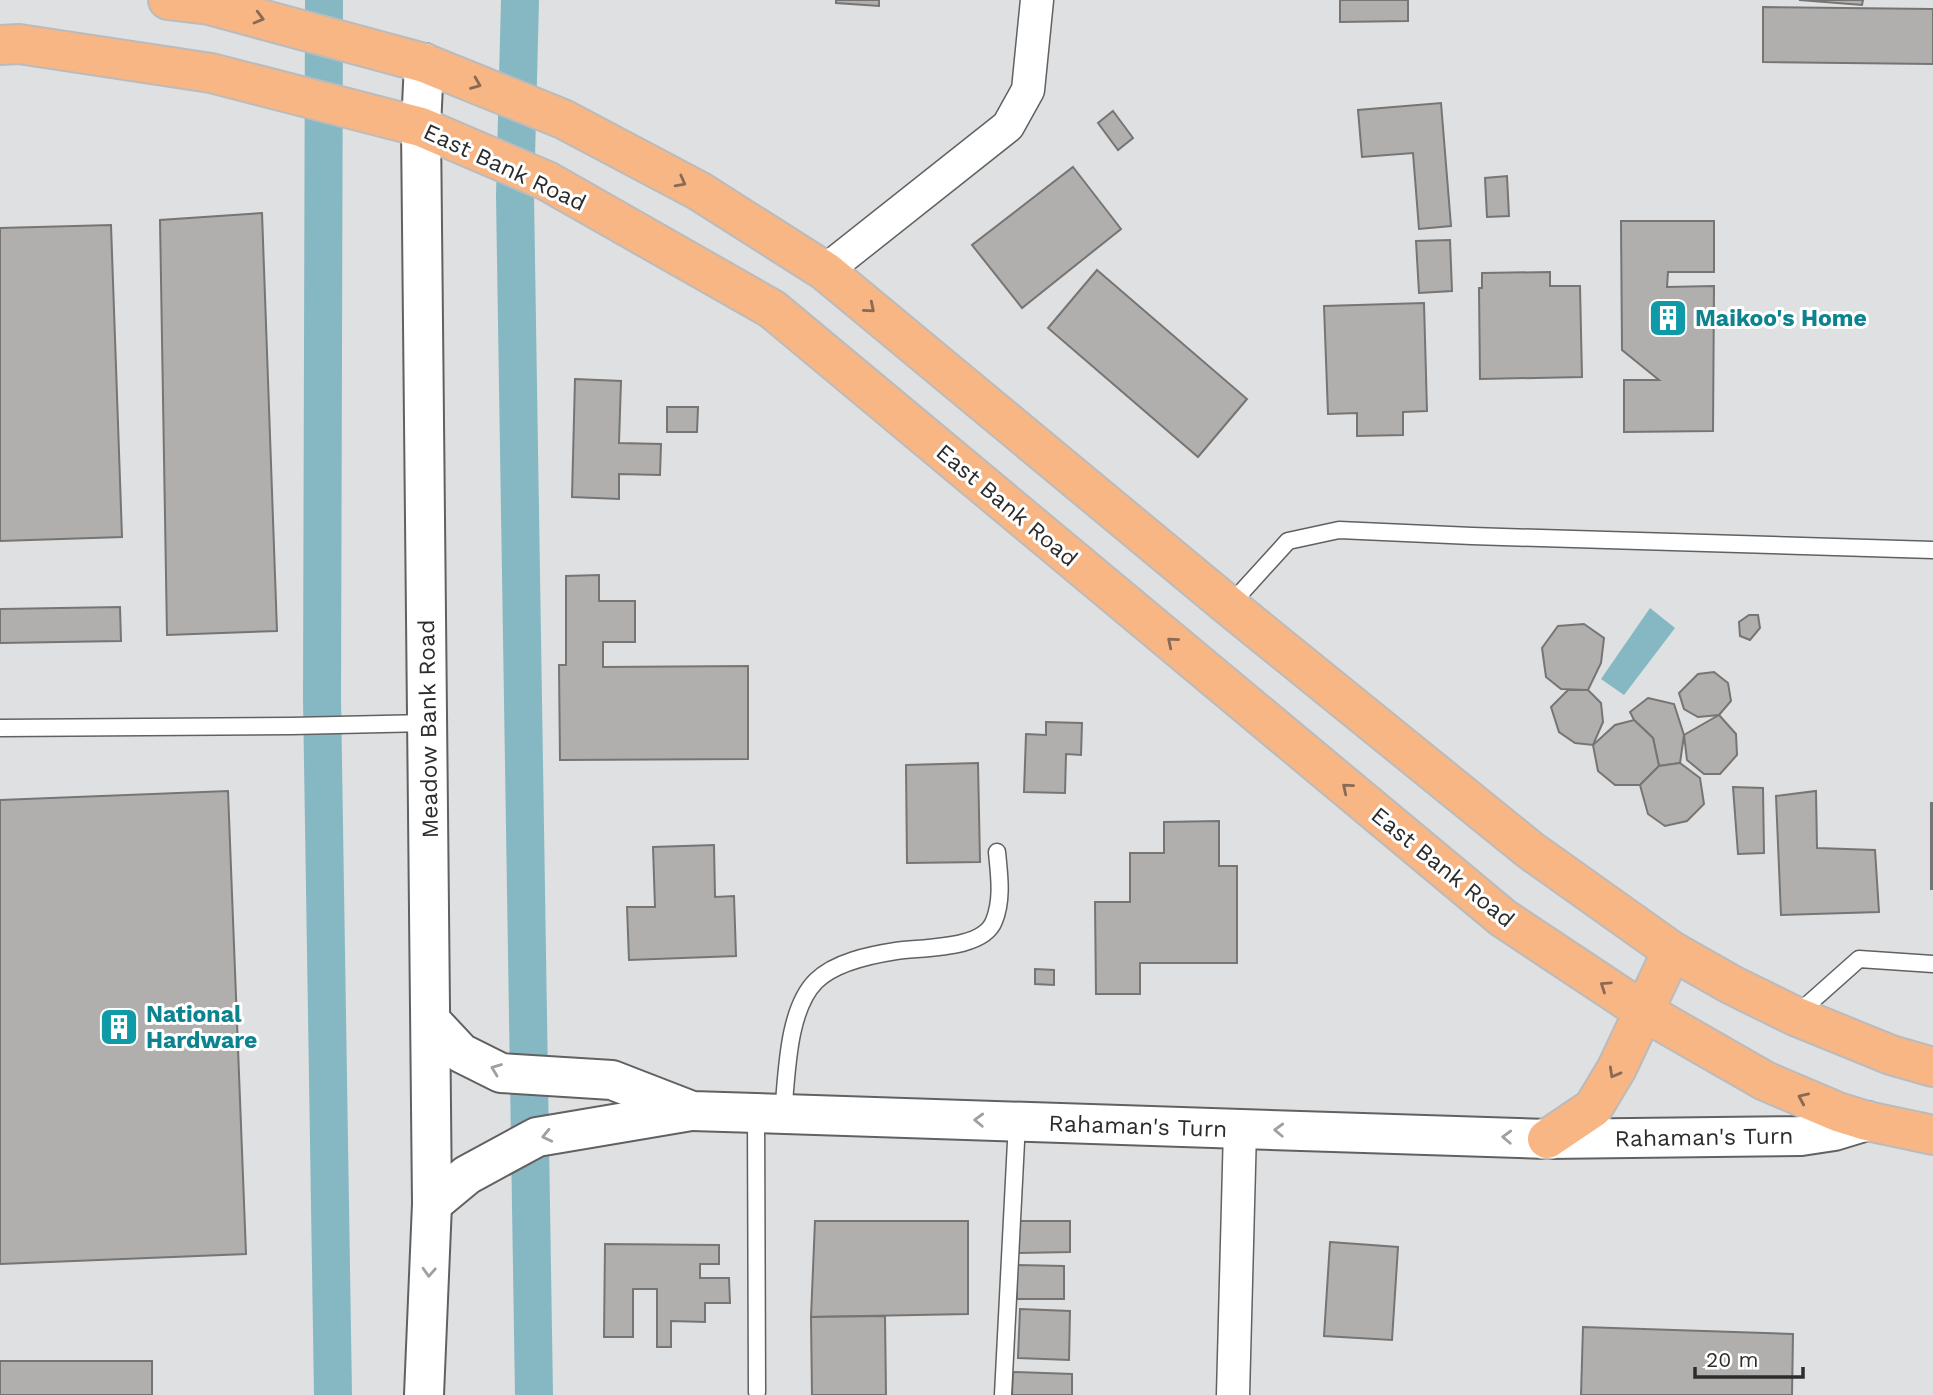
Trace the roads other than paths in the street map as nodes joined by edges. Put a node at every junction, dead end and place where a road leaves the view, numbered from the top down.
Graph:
1 (168, 0) edge
2 (1037, 0) edge
3 (209, 2) edge
4 (0, 45) edge
5 (424, 63) junction
6 (421, 127) junction
7 (825, 271) junction
8 (1933, 550) edge
9 (1229, 606) junction
10 (428, 723) junction
11 (0, 728) edge
12 (997, 852) dead end
13 (1672, 951) junction
14 (1933, 964) edge
15 (1643, 1012) junction
16 (1795, 1016) junction
17 (431, 1021) junction
18 (1933, 1067) edge
19 (692, 1111) junction
20 (769, 1113) junction
21 (1867, 1121) junction
22 (1017, 1122) junction
23 (1240, 1129) junction
24 (1933, 1135) edge
25 (1547, 1139) junction
26 (432, 1204) junction
27 (757, 1392) dead end
28 (424, 1395) edge
29 (1003, 1395) edge
30 (1233, 1395) edge

1 - 3 main road
2 - 7 street
3 -> 5 main road
4 - 6 main road, East Bank Road
5 - 6 main road, Meadow Bank Road
5 -> 7 main road
6 - 10 main road, Meadow Bank Road
15 -> 6 main road, East Bank Road
7 -> 9 main road
8 - 9 lane
9 - 13 main road
10 - 11 lane
10 - 17 main road, Meadow Bank Road
12 - 20 lane
13 - 15 main road
13 - 16 main road
14 - 16 lane
21 -> 15 main road, East Bank Road
15 -> 25 main road
16 - 18 main road
19 -> 17 main road, Rahaman's Turn
17 - 26 main road, Meadow Bank Road
19 - 20 main road, Rahaman's Turn
19 -> 26 main road
22 -> 20 main road, Rahaman's Turn
20 - 27 lane
21 - 24 main road, East Bank Road
21 - 25 main road, Rahaman's Turn
22 - 23 main road, Rahaman's Turn
22 - 29 lane
25 -> 23 main road, Rahaman's Turn
23 - 30 street
26 -> 28 main road, Meadow Bank Road

